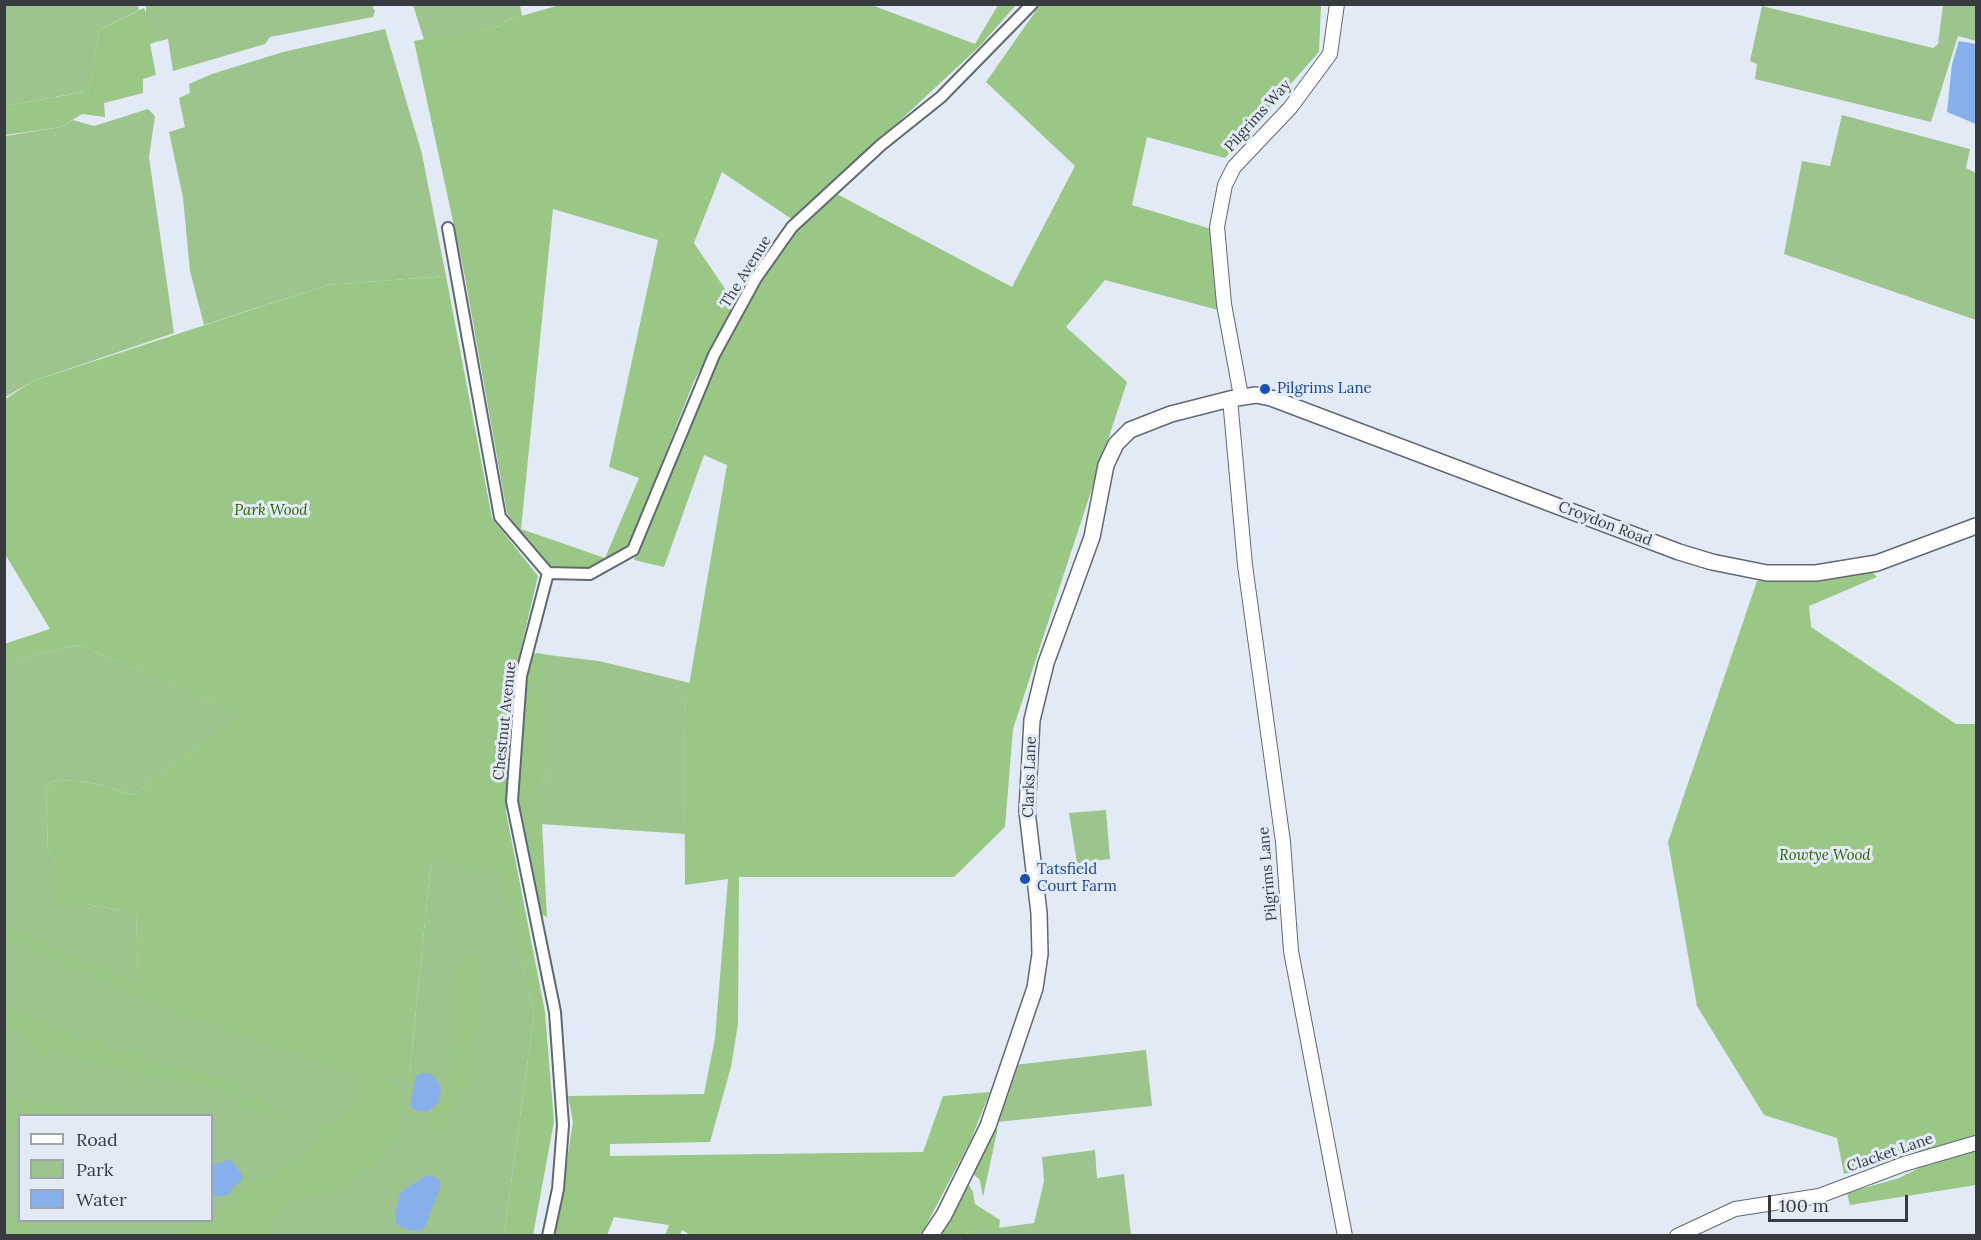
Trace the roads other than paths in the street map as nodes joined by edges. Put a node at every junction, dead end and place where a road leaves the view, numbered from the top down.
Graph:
1 (1032, 4) edge
2 (1337, 4) edge
3 (448, 228) dead end
4 (1236, 397) junction
5 (1977, 526) edge
6 (548, 573) junction
7 (1977, 1143) edge
8 (548, 1236) edge
9 (930, 1236) edge
10 (1345, 1236) edge
11 (1677, 1236) edge

1 - 6 street, The Avenue
2 - 4 street, Pilgrims Way
3 - 6 street
4 - 5 main road, Croydon Road
4 - 9 main road, Clarks Lane
4 - 10 street, Pilgrims Lane
6 - 8 street, Chestnut Avenue
7 - 11 street, Clacket Lane

